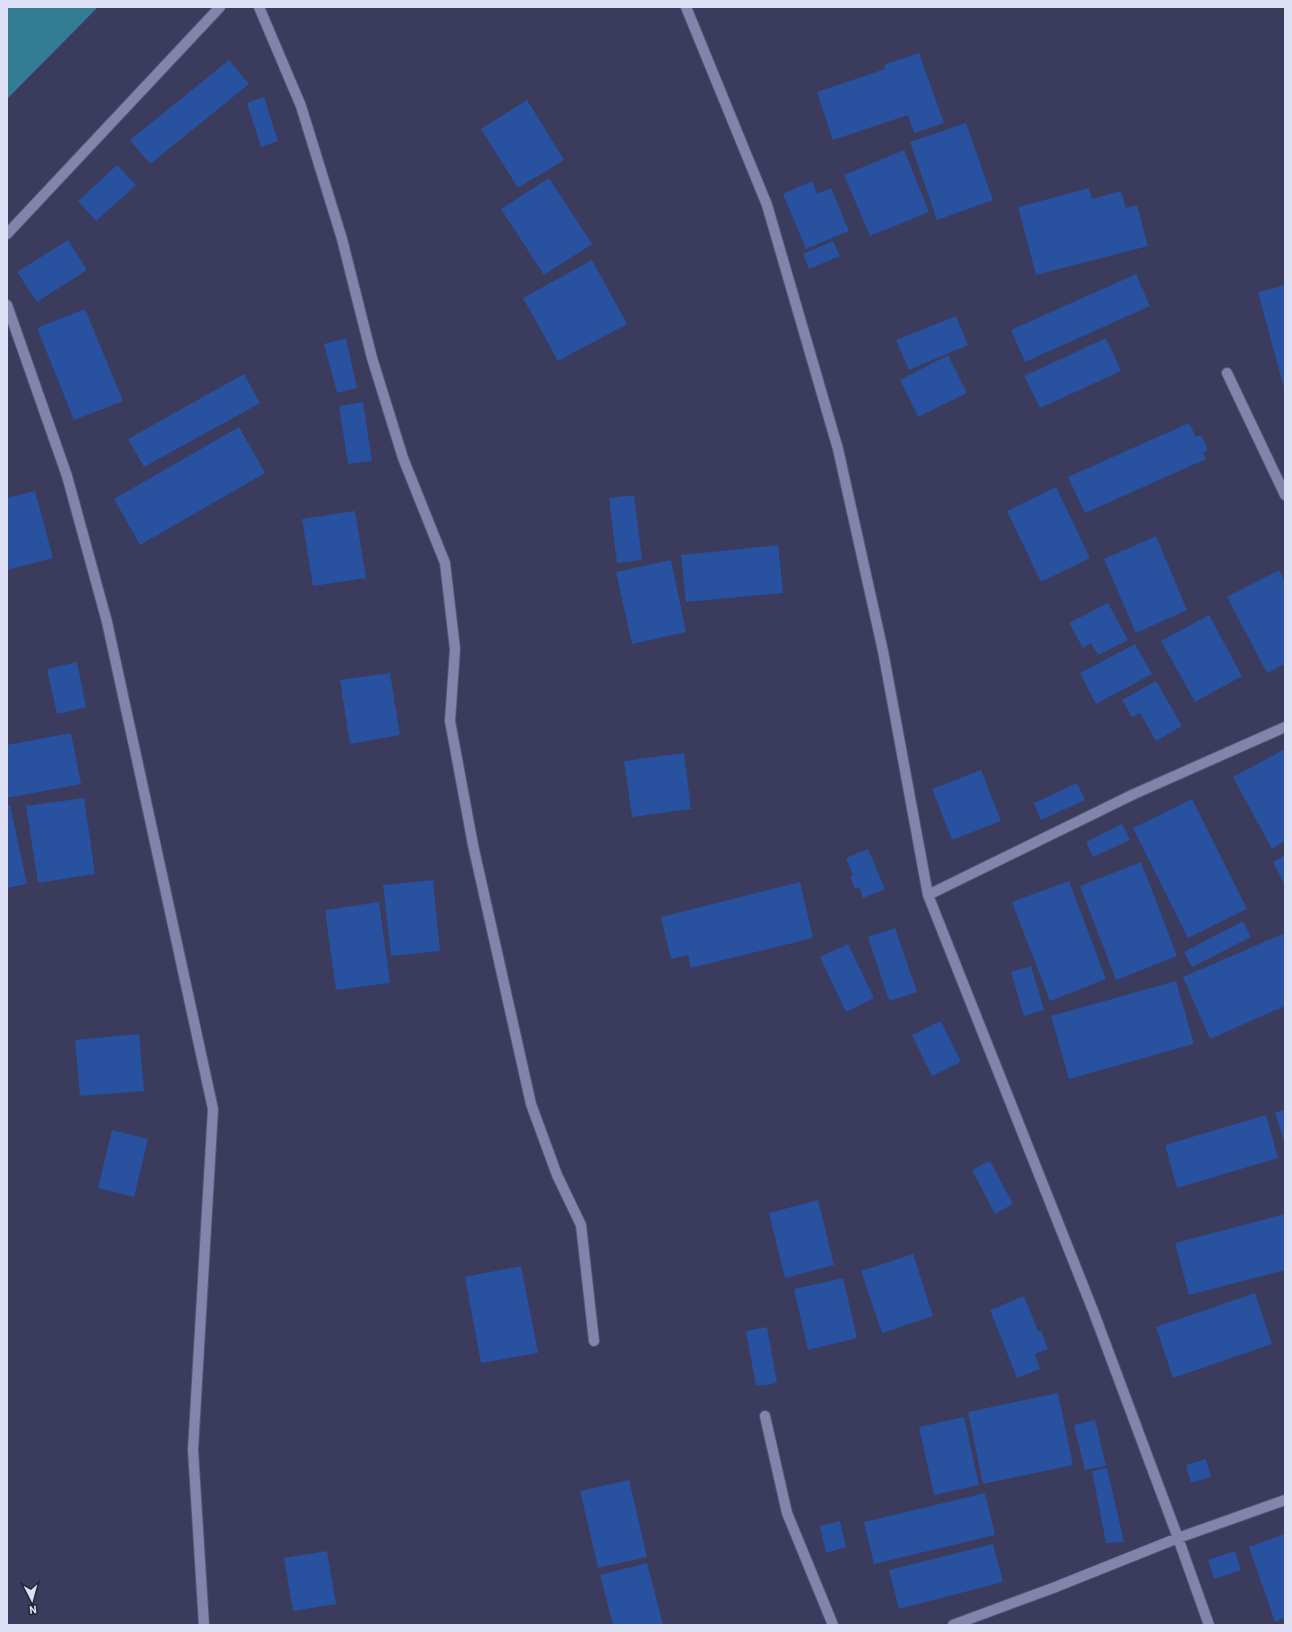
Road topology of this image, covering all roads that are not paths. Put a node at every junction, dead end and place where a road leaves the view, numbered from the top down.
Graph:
1 (220, 7) edge
2 (259, 7) edge
3 (686, 7) edge
4 (7, 234) edge
5 (7, 306) edge
6 (1227, 373) dead end
7 (1285, 495) edge
8 (1285, 727) edge
9 (928, 895) junction
10 (594, 1341) dead end
11 (765, 1416) dead end
12 (1285, 1500) edge
13 (1178, 1538) junction
14 (204, 1625) edge
15 (833, 1625) edge
16 (953, 1625) edge
17 (1209, 1625) edge

1 - 4 street
2 - 10 street
3 - 9 street
5 - 14 street
6 - 7 street
8 - 9 street
9 - 13 street
11 - 15 street
12 - 13 street
13 - 16 street
13 - 17 street

